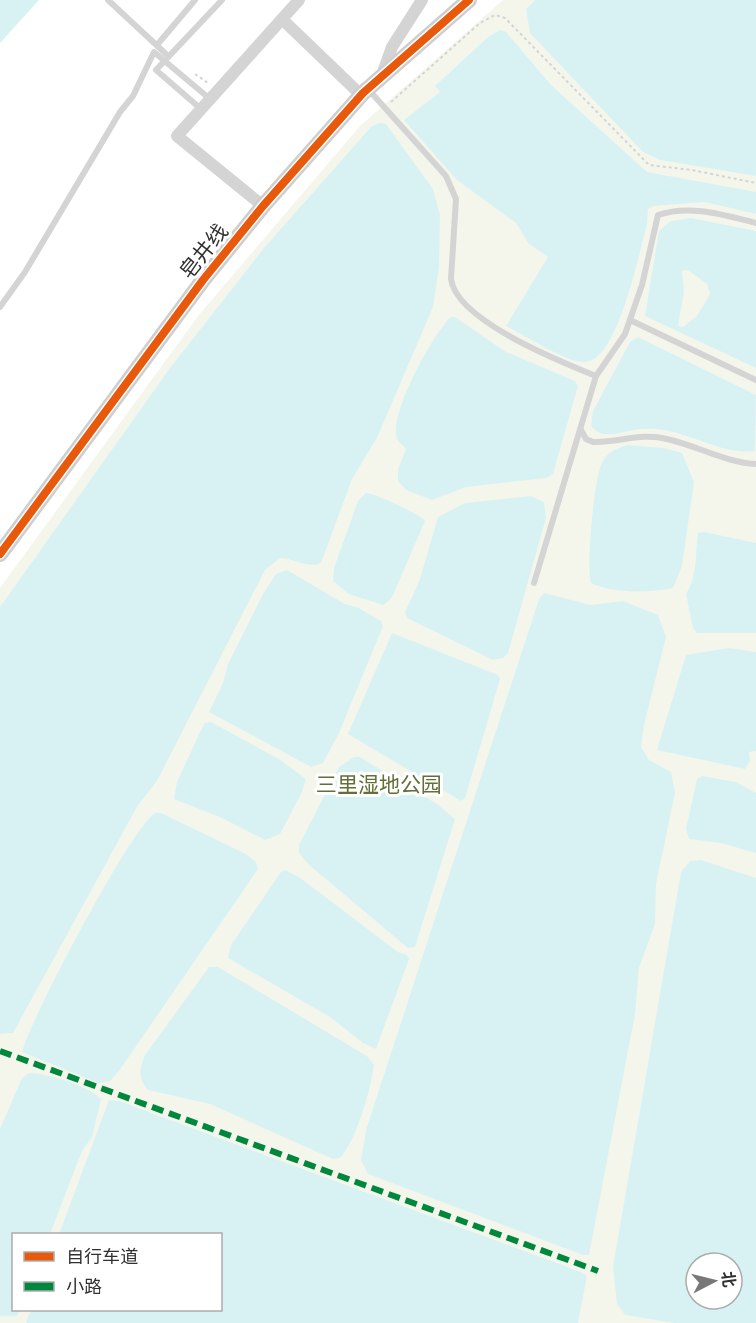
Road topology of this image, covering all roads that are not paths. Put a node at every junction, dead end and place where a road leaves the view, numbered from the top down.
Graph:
1 (108, 0) edge
2 (195, 0) edge
3 (222, 0) edge
4 (298, 0) edge
5 (422, 0) edge
6 (469, 0) edge
7 (283, 20) junction
8 (157, 45) junction
9 (166, 54) dead end
10 (381, 77) junction
11 (365, 92) junction
12 (210, 99) junction
13 (201, 109) junction
14 (263, 206) junction
15 (756, 223) edge
16 (0, 307) edge
17 (630, 320) junction
18 (596, 376) junction
19 (756, 380) edge
20 (581, 430) junction
21 (756, 464) edge
22 (1, 550) edge
23 (534, 583) dead end

1 - 8 lane
2 - 8 lane
3 - 13 lane, bridge
4 - 7 street
5 - 10 street
6 - 10 street, 皂井线
7 - 11 street
7 - 12 street
8 - 9 lane
10 - 11 street, 皂井线
11 - 14 street, 皂井线
11 - 18 lane
12 - 13 street
12 - 16 lane
13 - 14 street
14 - 22 street, 皂井线
15 - 17 lane
17 - 18 lane
17 - 19 lane
18 - 20 lane
20 - 21 lane
20 - 23 lane

